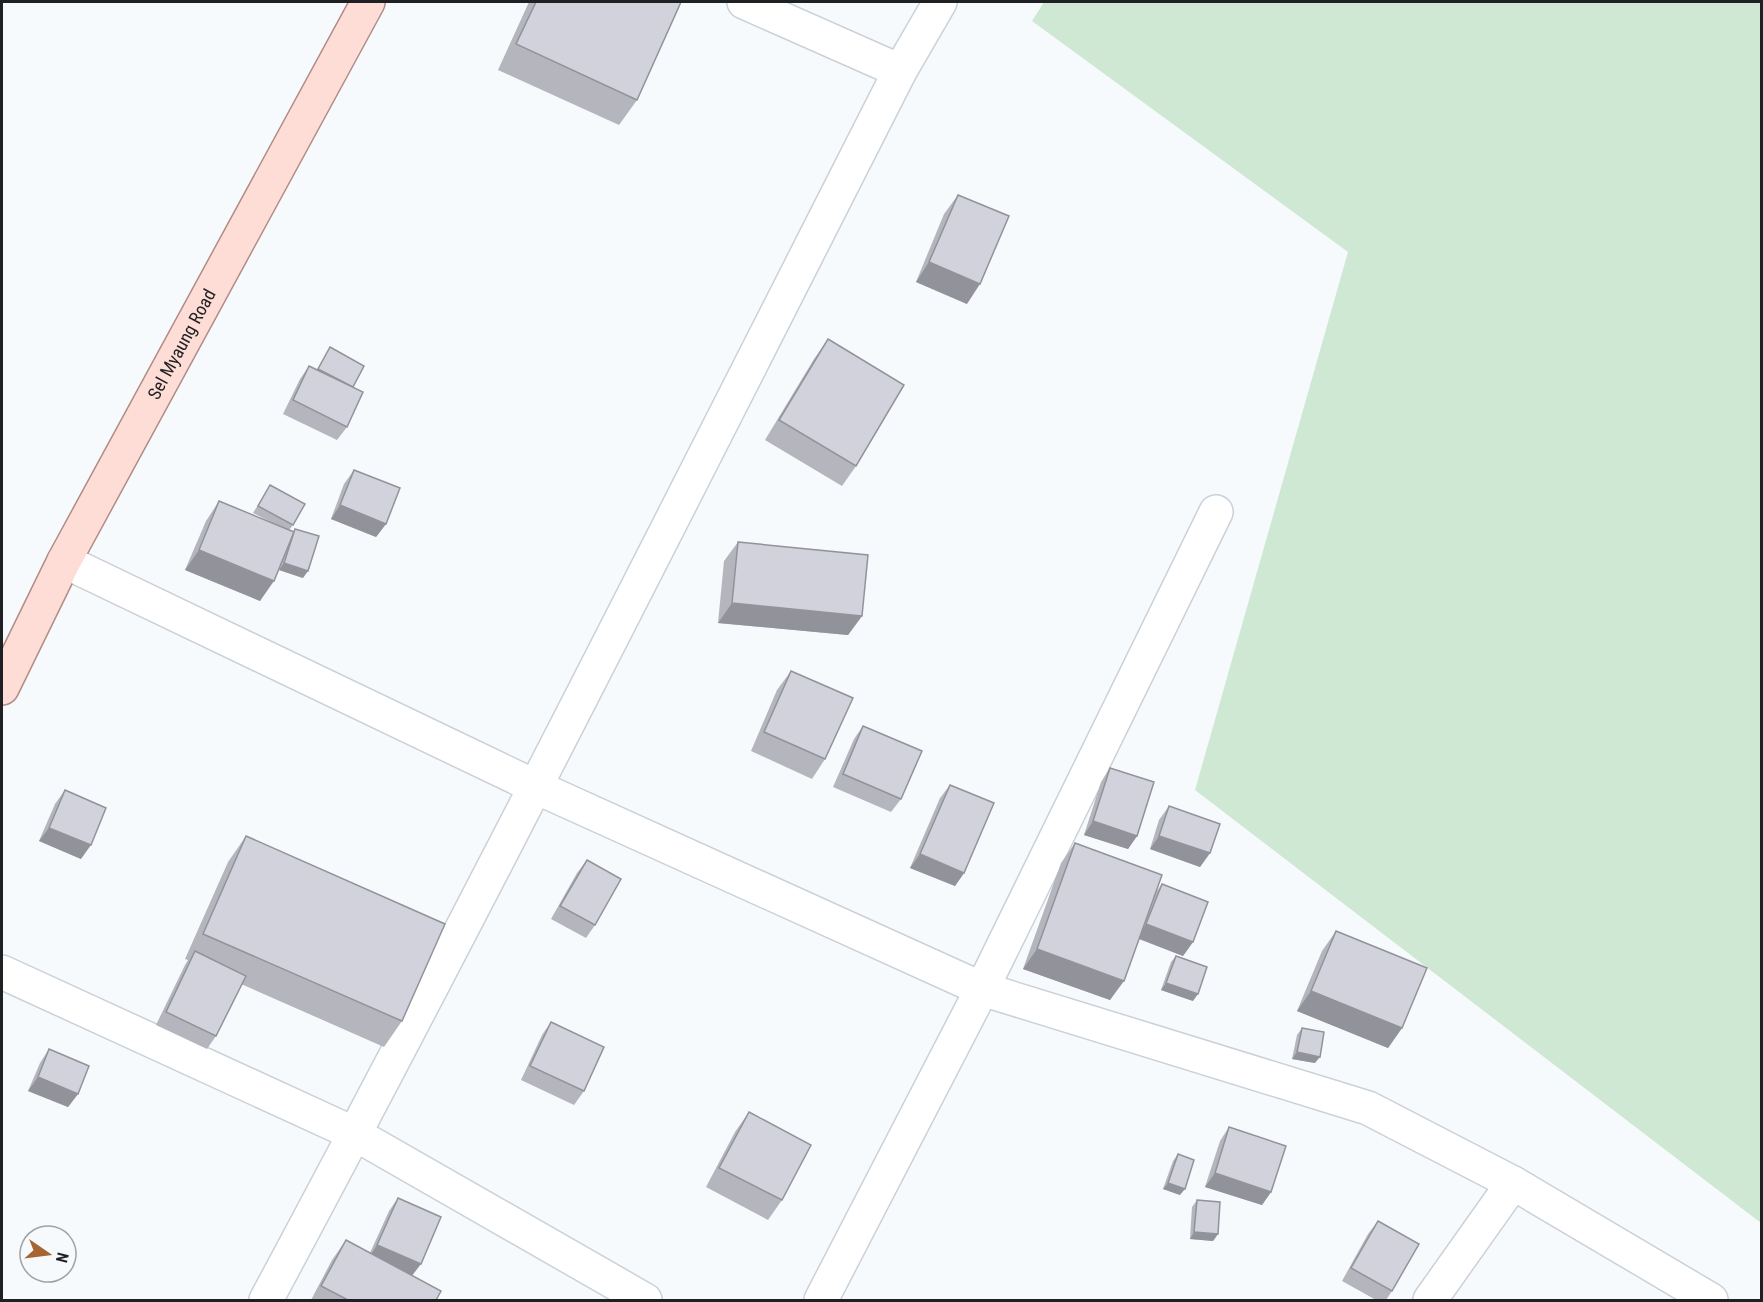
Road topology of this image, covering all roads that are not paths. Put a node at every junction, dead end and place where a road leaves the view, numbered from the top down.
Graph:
1 (369, 2) edge
2 (744, 2) edge
3 (940, 2) edge
4 (900, 71) junction
5 (1216, 512) dead end
6 (64, 561) junction
7 (2, 688) edge
8 (536, 787) junction
9 (2, 972) edge
10 (982, 989) junction
11 (355, 1134) junction
12 (1513, 1183) junction
13 (266, 1300) edge
14 (645, 1300) edge
15 (821, 1300) edge
16 (1430, 1300) edge
17 (1710, 1300) edge

1 - 6 main road, Sel Myaung Road
2 - 4 street
3 - 4 street
4 - 8 street
5 - 10 street
6 - 7 main road, Sel Myaung Road
6 - 8 street
8 - 10 street
8 - 11 street
9 - 11 street
10 - 12 street
10 - 15 street
11 - 13 street
11 - 14 street
12 - 16 street
12 - 17 street

